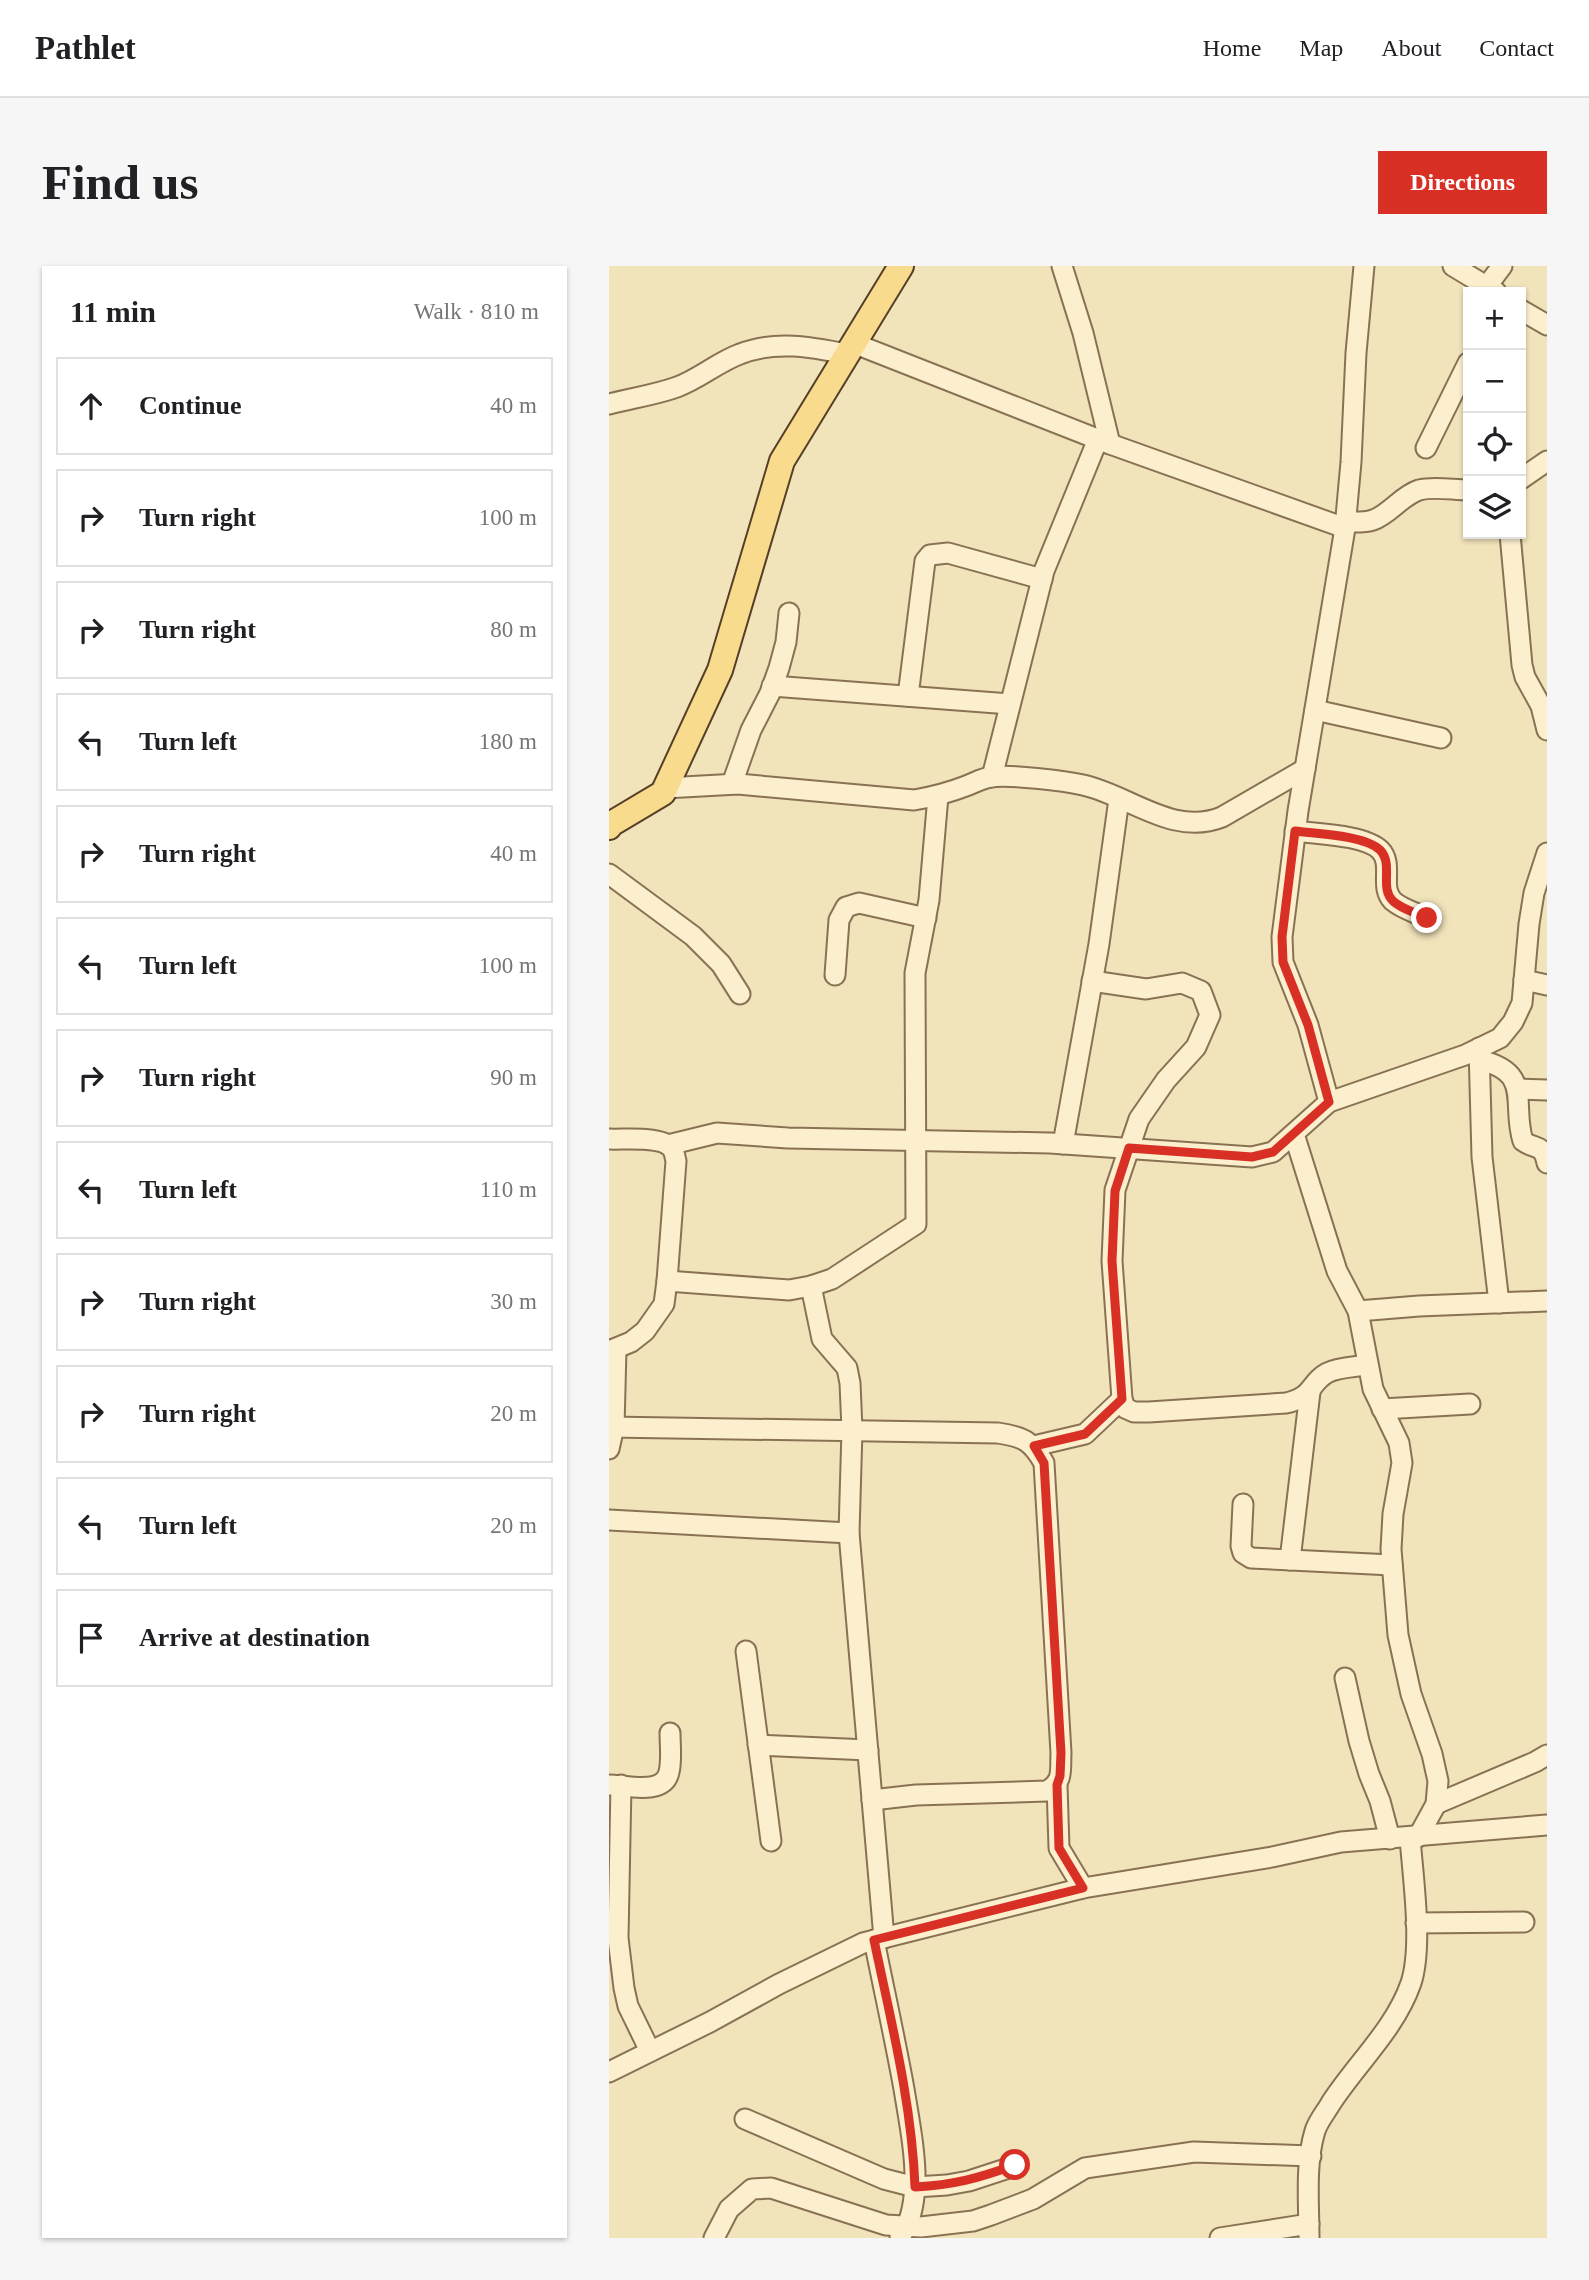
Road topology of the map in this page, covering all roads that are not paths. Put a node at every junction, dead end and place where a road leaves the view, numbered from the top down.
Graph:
1 (901, 266) edge
2 (1062, 266) edge
3 (1364, 266) edge
4 (1453, 266) edge
5 (1502, 266) edge
6 (1489, 287) edge
7 (1493, 287) edge
8 (1526, 313) edge
9 (1547, 325) edge
10 (850, 349) junction
11 (1463, 373) edge
12 (609, 404) edge
13 (1104, 442) junction
14 (1426, 447) dead end
15 (1547, 461) edge
16 (1525, 476) edge
17 (1463, 490) edge
18 (1345, 525) junction
19 (1510, 539) edge
20 (1042, 579) junction
21 (789, 613) dead end
22 (772, 686) junction
23 (908, 696) junction
24 (1010, 704) junction
25 (1315, 710) junction
26 (1547, 730) edge
27 (1441, 738) dead end
28 (1305, 769) junction
29 (992, 777) junction
30 (732, 784) junction
31 (665, 788) junction
32 (938, 796) junction
33 (1119, 799) junction
34 (609, 827) edge
35 (1295, 831) junction
36 (1547, 853) edge
37 (609, 874) edge
38 (926, 918) junction
39 (1427, 918) dead end
40 (835, 975) dead end
41 (1524, 980) junction
42 (1092, 981) junction
43 (1547, 985) edge
44 (740, 994) dead end
45 (1479, 1054) junction
46 (1518, 1090) junction
47 (1547, 1090) edge
48 (1329, 1102) junction
49 (1294, 1134) junction
50 (609, 1139) edge
51 (915, 1140) junction
52 (668, 1144) junction
53 (1063, 1144) junction
54 (1129, 1148) junction
55 (1547, 1163) edge
56 (667, 1281) junction
57 (811, 1286) junction
58 (1547, 1301) edge
59 (1499, 1303) junction
60 (1358, 1311) junction
61 (612, 1350) edge
62 (1367, 1365) junction
63 (1310, 1392) junction
64 (1122, 1399) junction
65 (1470, 1404) dead end
66 (1382, 1409) junction
67 (611, 1427) edge
68 (852, 1430) junction
69 (1034, 1446) junction
70 (609, 1449) edge
71 (1243, 1504) dead end
72 (609, 1520) edge
73 (849, 1533) junction
74 (1290, 1560) junction
75 (1392, 1565) junction
76 (746, 1651) dead end
77 (1345, 1678) dead end
78 (670, 1733) dead end
79 (758, 1745) junction
80 (868, 1750) junction
81 (1547, 1755) edge
82 (615, 1785) edge
83 (1057, 1785) junction
84 (872, 1800) junction
85 (1436, 1804) junction
86 (1547, 1825) edge
87 (1414, 1838) junction
88 (1390, 1839) junction
89 (771, 1841) dead end
90 (1083, 1888) junction
91 (1524, 1922) dead end
92 (1416, 1923) junction
93 (879, 1939) junction
94 (650, 2051) junction
95 (609, 2072) edge
96 (744, 2119) dead end
97 (1311, 2156) junction
98 (1015, 2165) dead end
99 (915, 2187) junction
100 (1309, 2231) edge
101 (903, 2233) edge
102 (714, 2238) edge
103 (1220, 2238) edge

1 - 10 main road
2 - 13 street
3 - 18 street
4 - 6 street
5 - 7 street
8 - 9 street
10 - 12 street
10 - 13 street
10 - 31 main road
11 - 14 street
13 - 18 street
13 - 20 street
15 - 16 street
17 - 18 street
18 - 25 street
19 - 26 street
20 - 23 street
20 - 24 street
21 - 22 street
22 - 23 street
22 - 30 street
23 - 24 street
24 - 29 street
25 - 27 street
25 - 28 street
28 - 33 street
28 - 35 street
29 - 32 street
29 - 33 street
30 - 31 street
30 - 32 street
31 - 34 main road
32 - 38 street
33 - 42 street
35 - 39 street
35 - 48 street
36 - 41 street
37 - 44 street
38 - 40 street
38 - 51 street
41 - 43 street
41 - 45 street
42 - 53 street
42 - 54 street
45 - 46 street
45 - 48 street
45 - 59 street
46 - 47 street
46 - 55 street
48 - 49 street
49 - 54 street
49 - 60 street
50 - 52 street
51 - 52 street
51 - 53 street
51 - 57 street
52 - 56 street
53 - 54 street
54 - 64 street
56 - 57 street
56 - 61 street
57 - 68 street
58 - 59 street
59 - 60 street
60 - 62 street
61 - 67 street
62 - 63 street
62 - 66 street
63 - 64 street
63 - 74 street
64 - 69 street
65 - 66 street
66 - 75 street
67 - 68 street
67 - 70 street
68 - 69 street
68 - 73 street
69 - 83 street
71 - 74 street
72 - 73 street
73 - 80 street
74 - 75 street
75 - 85 street
76 - 79 street
77 - 88 street
78 - 82 street
79 - 80 street
79 - 89 street
80 - 84 street
81 - 85 street
82 - 94 street
83 - 84 street
83 - 90 street
84 - 93 street
85 - 87 street
86 - 87 street
87 - 88 street
87 - 92 street
88 - 90 street
90 - 93 street
91 - 92 street
92 - 97 street
93 - 94 street
93 - 99 street
94 - 95 street
96 - 99 street
97 - 100 street
97 - 101 street
98 - 99 street
99 - 101 street
100 - 103 street
101 - 102 street

